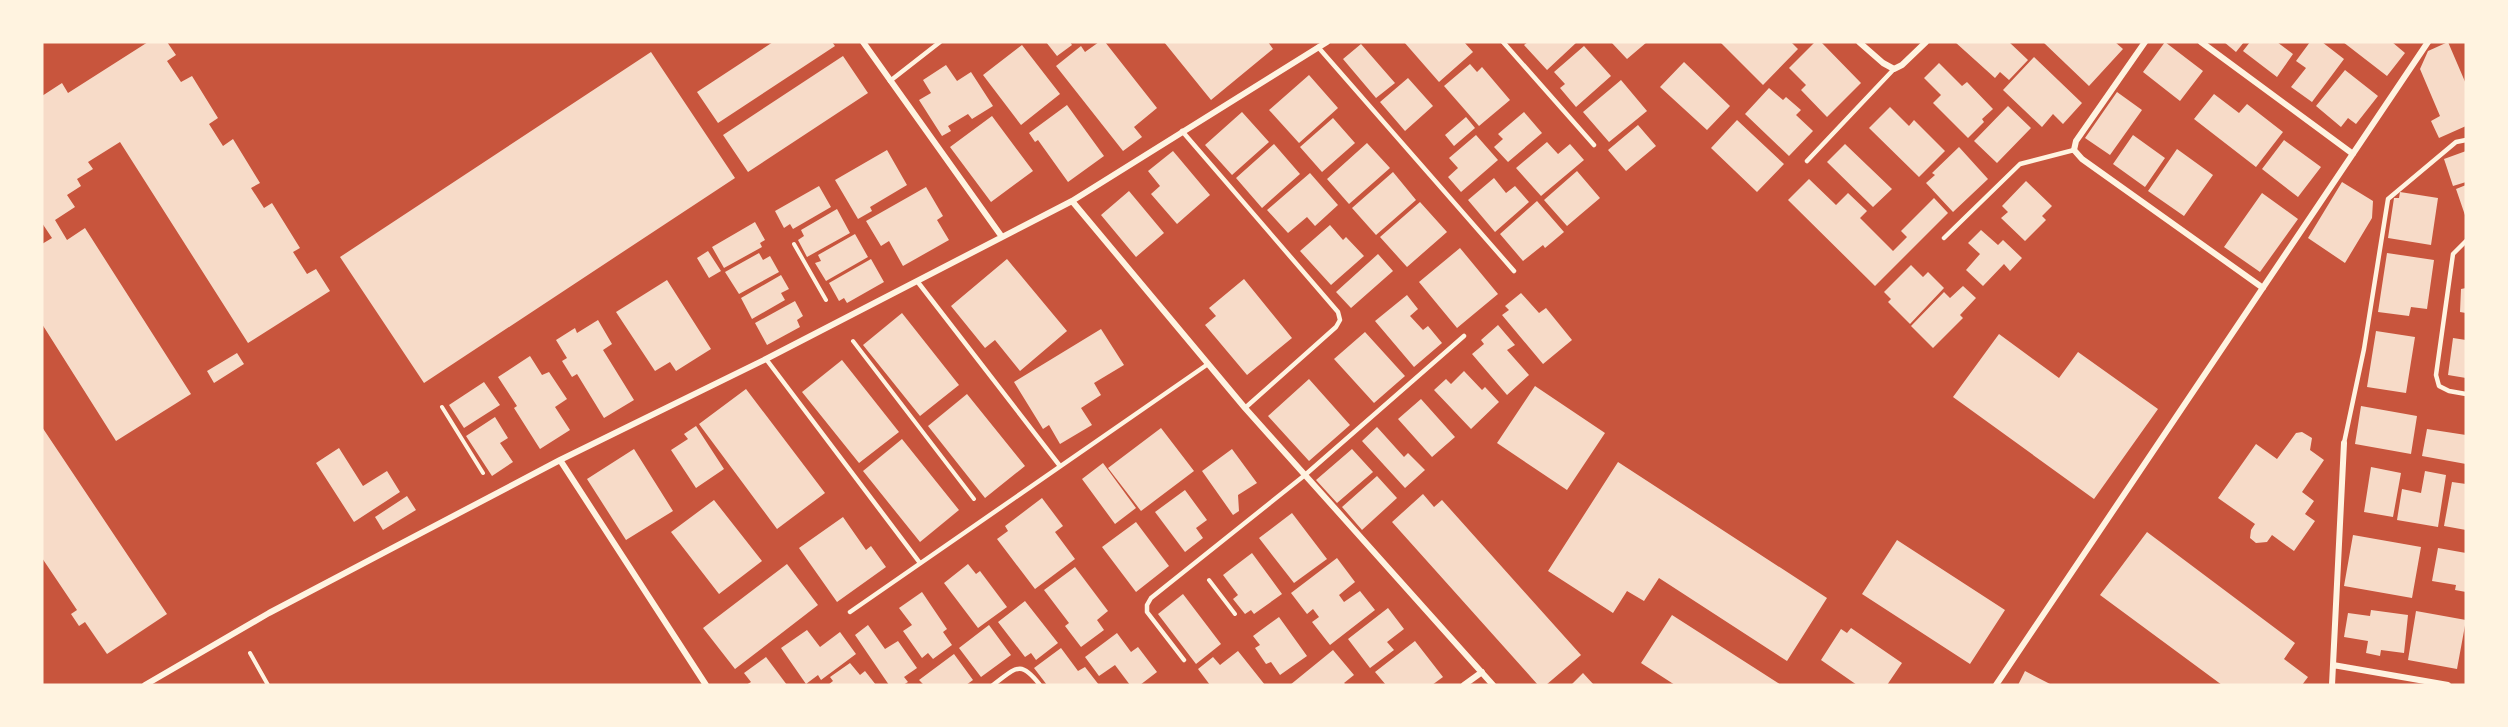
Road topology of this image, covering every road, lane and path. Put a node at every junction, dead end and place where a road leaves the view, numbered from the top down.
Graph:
1 (862, 42) edge
2 (940, 42) edge
3 (1327, 42) edge
4 (1503, 42) edge
5 (1859, 42) edge
6 (1926, 42) edge
7 (2145, 42) edge
8 (2201, 42) edge
9 (2428, 42) edge
10 (1318, 47) junction
11 (1894, 69) junction
12 (890, 81) junction
13 (1182, 130) junction
14 (2466, 140) edge
15 (1594, 145) dead end
16 (2074, 150) junction
17 (2353, 154) junction
18 (1807, 161) dead end
19 (1072, 201) junction
20 (1002, 237) junction
21 (1944, 238) dead end
22 (2466, 241) edge
23 (794, 244) dead end
24 (1514, 271) dead end
25 (917, 281) junction
26 (2263, 288) junction
27 (838, 322) junction
28 (1464, 336) dead end
29 (766, 360) junction
30 (1208, 364) junction
31 (2466, 394) edge
32 (442, 407) dead end
33 (1245, 408) junction
34 (2344, 443) joint
35 (560, 460) junction
36 (1060, 466) junction
37 (1305, 475) junction
38 (496, 494) junction
39 (988, 517) junction
40 (920, 563) junction
41 (1196, 563) junction
42 (850, 612) dead end
43 (1235, 614) dead end
44 (236, 632) junction
45 (1184, 660) dead end
46 (2333, 665) junction
47 (1482, 672) junction
48 (145, 685) edge
49 (268, 685) edge
50 (706, 685) edge
51 (993, 685) edge
52 (1040, 685) edge
53 (1464, 685) edge
54 (1493, 685) edge
55 (1996, 685) edge
56 (2332, 685) edge
57 (2448, 685) edge

1 - 12 street
2 - 12 lane
3 - 10 street
4 - 15 lane
5 - 11 street
6 - 11 street
7 - 16 street
8 - 17 street
9 - 17 street
10 - 13 street
10 - 24 lane
11 - 18 lane
12 - 20 street
13 - 19 street
13 - 33 lane
14 - 34 lane
16 - 21 lane
16 - 26 street
17 - 26 street
19 - 20 street
19 - 30 street
20 - 25 street
22 - 31 lane
23 - 27 path
25 - 27 street
25 - 36 lane
26 - 55 street
27 - 29 street
27 - 39 path
28 - 37 lane
29 - 35 street
29 - 40 lane
30 - 33 street
30 - 36 lane
32 - 38 path
33 - 37 street
34 - 46 street
35 - 38 street
35 - 50 street
36 - 39 lane
37 - 41 lane
37 - 47 street
38 - 44 street
39 - 40 lane
40 - 42 lane
41 - 43 path
41 - 45 lane
44 - 48 street
44 - 49 path
46 - 56 street
46 - 57 street
47 - 53 street
47 - 54 street
51 - 52 lane

